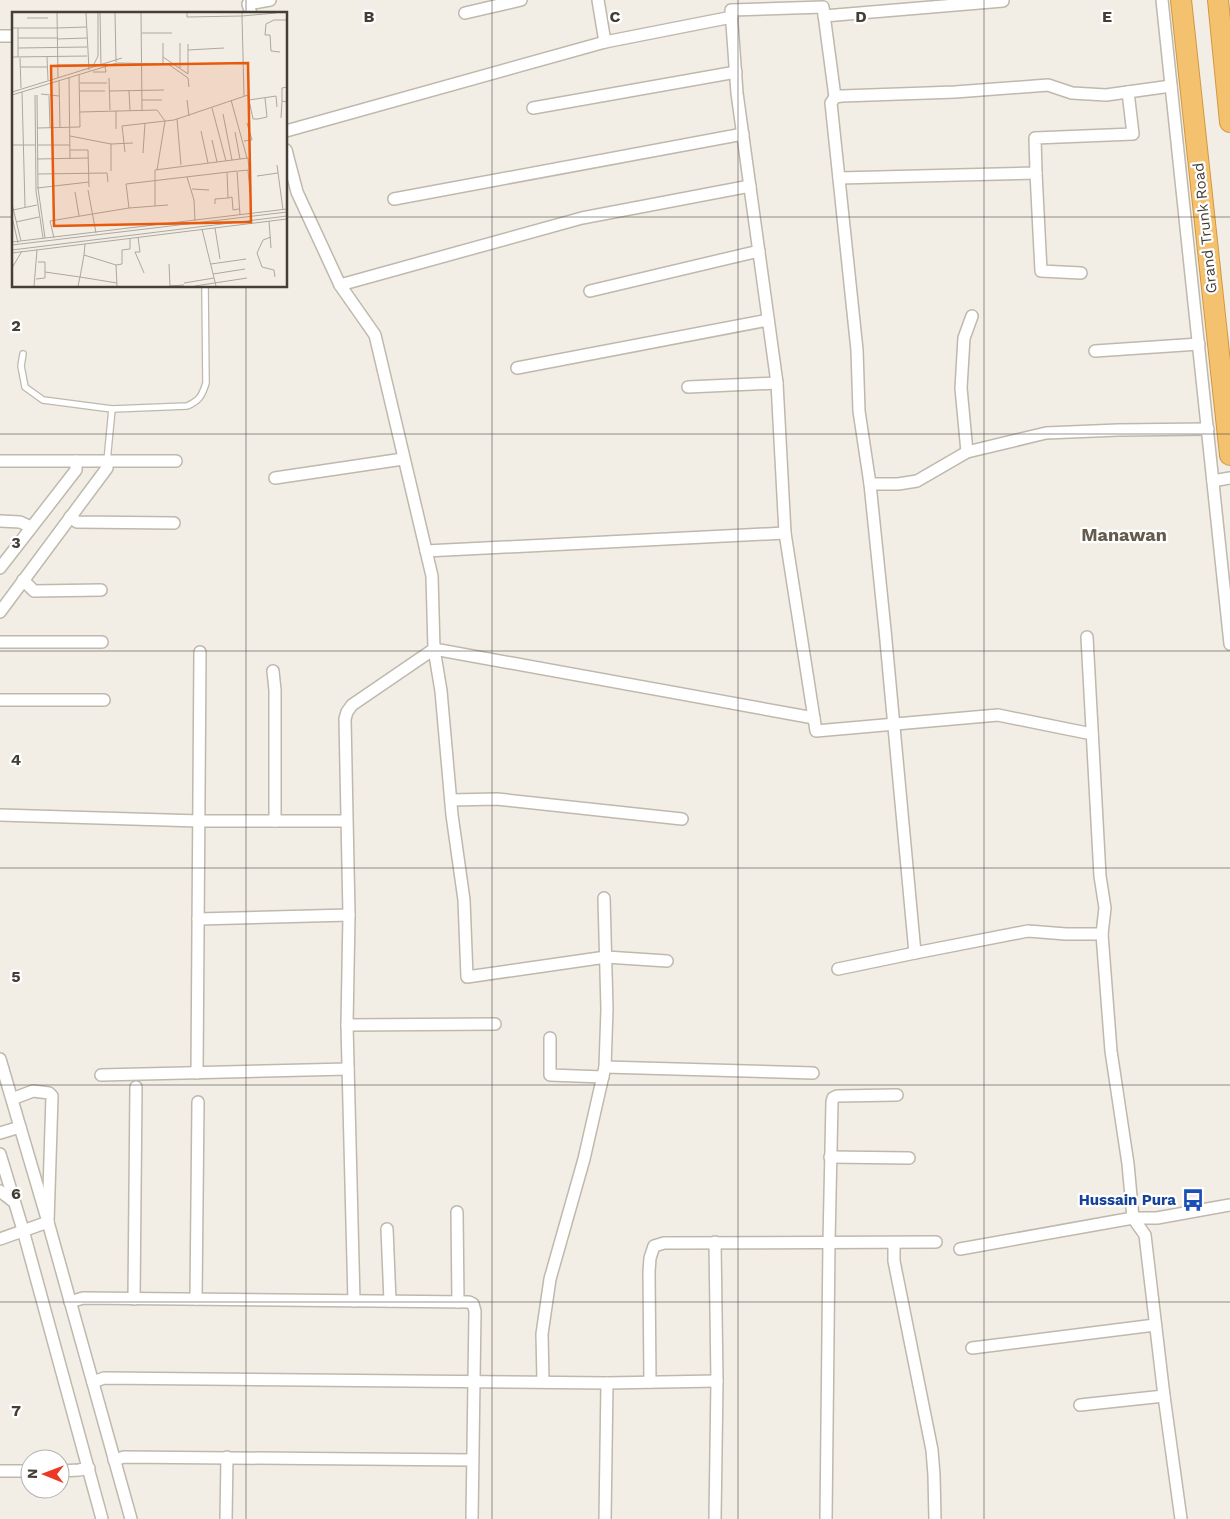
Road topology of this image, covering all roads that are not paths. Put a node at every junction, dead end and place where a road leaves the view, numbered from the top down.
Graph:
1 (270, 0) edge
2 (522, 0) edge
3 (598, 0) edge
4 (1162, 0) edge
5 (1181, 0) edge
6 (1218, 0) edge
7 (1003, 1) edge
8 (250, 12) edge
9 (465, 13) dead end
10 (824, 16) junction
11 (732, 18) junction
12 (605, 42) junction
13 (736, 72) junction
14 (1171, 86) junction
15 (1128, 92) junction
16 (835, 97) junction
17 (533, 108) dead end
18 (1230, 122) edge
19 (288, 130) edge
20 (743, 134) junction
21 (288, 158) edge
22 (1036, 173) junction
23 (839, 178) junction
24 (750, 186) junction
25 (394, 199) dead end
26 (759, 251) junction
27 (1081, 273) dead end
28 (340, 285) junction
29 (205, 288) edge
30 (590, 291) dead end
31 (972, 316) dead end
32 (768, 320) junction
33 (1199, 344) junction
34 (1095, 351) dead end
35 (23, 354) dead end
36 (1211, 365) junction
37 (517, 368) dead end
38 (777, 383) junction
39 (688, 387) dead end
40 (112, 409) junction
41 (1208, 429) junction
42 (967, 452) junction
43 (1230, 455) edge
44 (403, 459) junction
45 (107, 460) junction
46 (176, 460) dead end
47 (0, 461) edge
48 (76, 461) junction
49 (275, 478) dead end
50 (1230, 478) edge
51 (1213, 481) junction
52 (870, 484) junction
53 (70, 517) junction
54 (0, 521) edge
55 (174, 523) dead end
56 (31, 527) junction
57 (786, 533) junction
58 (426, 551) junction
59 (0, 568) edge
60 (23, 580) junction
61 (101, 590) dead end
62 (0, 612) edge
63 (1087, 637) dead end
64 (0, 642) edge
65 (102, 642) dead end
66 (1230, 644) edge
67 (434, 649) junction
68 (200, 652) dead end
69 (273, 671) dead end
70 (0, 700) edge
71 (104, 700) dead end
72 (814, 718) junction
73 (894, 724) junction
74 (1092, 734) junction
75 (451, 800) junction
76 (0, 815) edge
77 (682, 819) dead end
78 (346, 820) junction
79 (199, 821) junction
80 (275, 821) junction
81 (604, 898) dead end
82 (349, 916) junction
83 (198, 919) junction
84 (1102, 934) junction
85 (915, 954) junction
86 (606, 957) junction
87 (667, 961) dead end
88 (838, 969) dead end
89 (495, 1024) dead end
90 (347, 1025) junction
91 (550, 1038) dead end
92 (0, 1059) edge
93 (348, 1069) junction
94 (604, 1072) junction
95 (813, 1073) dead end
96 (197, 1074) junction
97 (101, 1075) dead end
98 (136, 1087) dead end
99 (897, 1095) dead end
100 (12, 1099) junction
101 (198, 1102) dead end
102 (20, 1127) junction
103 (0, 1133) edge
104 (0, 1154) edge
105 (830, 1157) junction
106 (909, 1158) dead end
107 (0, 1191) edge
108 (14, 1202) junction
109 (1230, 1205) edge
110 (457, 1212) dead end
111 (1133, 1218) junction
112 (48, 1222) junction
113 (387, 1229) dead end
114 (23, 1230) junction
115 (0, 1239) edge
116 (715, 1242) junction
117 (828, 1242) junction
118 (936, 1242) dead end
119 (894, 1243) junction
120 (960, 1249) dead end
121 (134, 1298) junction
122 (196, 1299) junction
123 (354, 1301) junction
124 (390, 1301) junction
125 (70, 1302) junction
126 (458, 1302) junction
127 (1155, 1325) junction
128 (972, 1348) dead end
129 (474, 1380) junction
130 (717, 1381) junction
131 (92, 1382) junction
132 (543, 1382) junction
133 (650, 1382) junction
134 (607, 1383) junction
135 (1164, 1396) junction
136 (1080, 1405) dead end
137 (227, 1457) junction
138 (114, 1460) junction
139 (472, 1460) junction
140 (89, 1468) junction
141 (70, 1470) edge
142 (0, 1471) edge
143 (20, 1471) edge
144 (102, 1519) edge
145 (131, 1519) edge
146 (226, 1519) edge
147 (472, 1519) edge
148 (605, 1519) edge
149 (715, 1519) edge
150 (826, 1519) edge
151 (935, 1519) edge
152 (1181, 1519) edge

1 - 8 street
2 - 9 street
3 - 12 street
4 - 14 street
5 - 36 highway, Grand Trunk Road
6 - 18 highway
7 - 10 street
10 - 11 street
10 - 16 street
11 - 12 street
11 - 13 street
12 - 19 street
13 - 17 street
13 - 20 street
14 - 15 street
14 - 33 street
15 - 16 street
15 - 22 street
16 - 23 street
20 - 24 street
20 - 25 street
21 - 28 street
22 - 23 street
22 - 27 street
23 - 52 street
24 - 26 street
24 - 28 street
26 - 30 street
26 - 32 street
28 - 44 street
29 - 40 lane
31 - 42 street
32 - 37 street
32 - 38 street
33 - 34 street
33 - 36 street
35 - 40 lane
36 - 41 street
36 - 43 highway, Grand Trunk Road
38 - 39 street
38 - 57 street
40 - 45 lane
41 - 42 street
41 - 51 street
42 - 52 street
44 - 49 street
44 - 58 street
45 - 46 street
45 - 48 street
45 - 53 street
47 - 48 street
48 - 56 street
50 - 51 street
51 - 66 street
52 - 73 street
53 - 55 street
53 - 60 street
54 - 56 street
56 - 59 street
57 - 58 street
57 - 72 street
58 - 67 street
60 - 61 street
60 - 62 street
63 - 74 street
64 - 65 street
67 - 72 street
67 - 75 street
67 - 78 street
68 - 79 street
69 - 80 street
70 - 71 street
72 - 73 street
73 - 74 street
73 - 85 street
74 - 84 street
75 - 77 street
75 - 86 street
76 - 79 street
78 - 80 street
78 - 82 street
79 - 80 street
79 - 83 street
81 - 86 street
82 - 83 street
82 - 90 street
83 - 96 street
84 - 85 street
84 - 111 street
85 - 88 street
86 - 87 street
86 - 94 street
89 - 90 street
90 - 93 street
91 - 94 street
92 - 100 street
93 - 96 street
93 - 123 street
94 - 95 street
94 - 132 street
96 - 97 street
98 - 121 street
99 - 105 street
100 - 102 street
100 - 112 street
101 - 122 street
102 - 103 street
102 - 112 street
104 - 108 street
105 - 106 street
105 - 117 street
107 - 108 street
108 - 114 street
109 - 111 street
110 - 126 street
111 - 120 street
111 - 127 street
112 - 114 street
112 - 125 street
113 - 124 street
114 - 115 street
114 - 140 street
116 - 117 street
116 - 130 street
116 - 133 street
117 - 119 street
117 - 150 street
118 - 119 street
119 - 151 street
121 - 122 street
121 - 125 street
122 - 123 street
123 - 124 street
124 - 126 street
125 - 131 street
126 - 129 street
127 - 128 street
127 - 135 street
129 - 131 street
129 - 132 street
129 - 139 street
130 - 133 street
130 - 149 street
131 - 138 street
132 - 134 street
133 - 134 street
134 - 148 street
135 - 136 street
135 - 152 street
137 - 138 street
137 - 139 street
137 - 146 street
138 - 145 street
139 - 147 street
140 - 141 street
140 - 144 street
142 - 143 street

